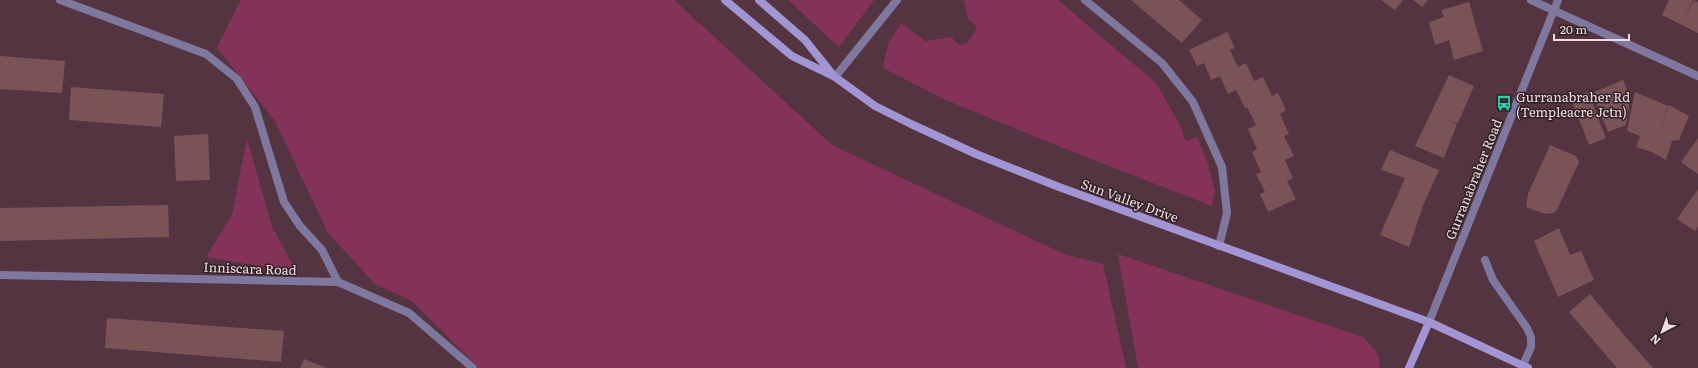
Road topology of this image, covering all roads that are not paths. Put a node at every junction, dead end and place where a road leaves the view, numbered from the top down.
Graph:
1 (60, 0) edge
2 (725, 0) edge
3 (759, 0) edge
4 (897, 0) edge
5 (1085, 0) edge
6 (1530, 0) edge
7 (1558, 0) edge
8 (1554, 11) junction
9 (1698, 76) edge
10 (834, 77) junction
11 (1219, 246) junction
12 (1485, 260) dead end
13 (0, 275) edge
14 (338, 282) junction
15 (1429, 322) junction
16 (1526, 367) edge
17 (474, 368) edge
18 (1409, 368) edge

1 - 14 street
2 - 10 street, Sun Valley Drive
3 - 10 street, Sun Valley Drive
4 - 10 street
5 - 11 street
6 - 8 street
7 - 8 street, Gurranabraher Road
8 - 9 street
8 - 15 street, Gurranabraher Road
10 - 11 street, Sun Valley Drive
11 - 15 street, Sun Valley Drive
12 - 16 street
13 - 14 street, Inniscara Road
14 - 17 street, Inniscara Road
15 - 16 street, Sun Valley Drive
15 - 18 street

